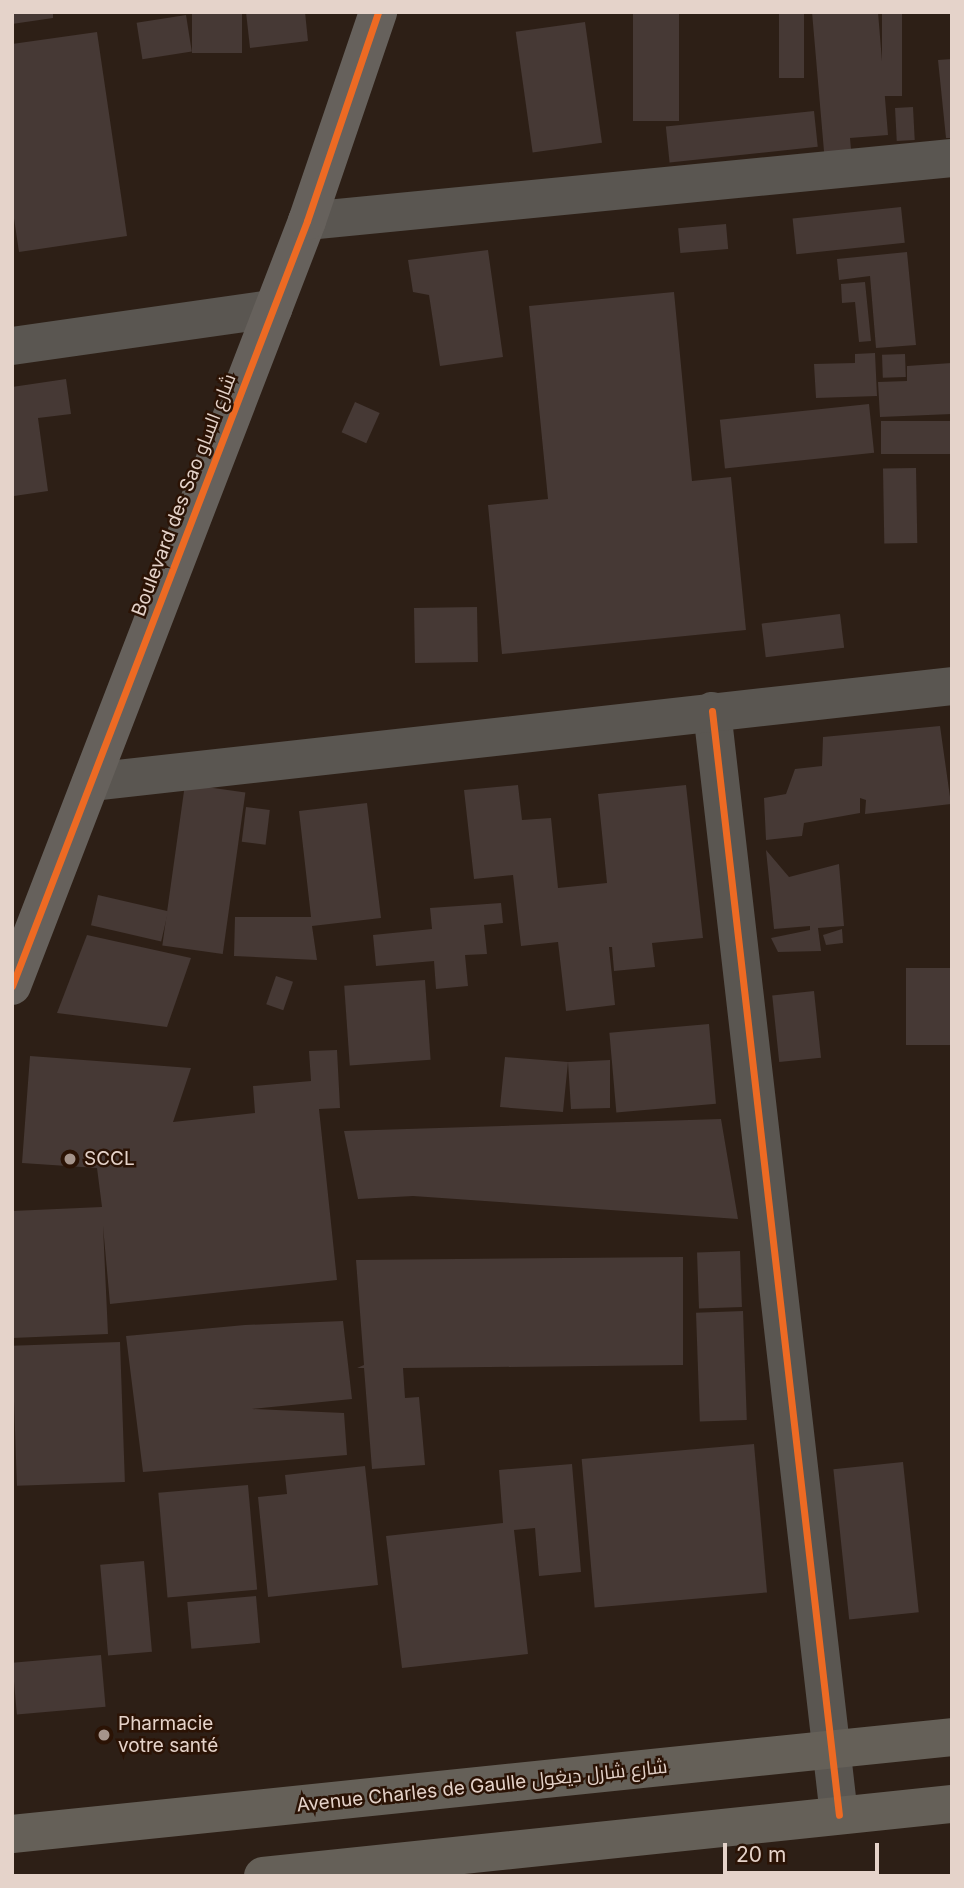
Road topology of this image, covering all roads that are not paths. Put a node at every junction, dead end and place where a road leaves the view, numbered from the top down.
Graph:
1 (378, 12) edge
2 (952, 158) edge
3 (307, 221) junction
4 (273, 309) junction
5 (12, 346) edge
6 (952, 686) edge
7 (712, 711) junction
8 (91, 782) junction
9 (16, 969) edge
10 (952, 1737) edge
11 (832, 1750) junction
12 (952, 1804) edge
13 (839, 1815) junction
14 (12, 1834) edge
15 (263, 1876) edge

1 - 3 street, Boulevard des Sao شارع الساو
2 - 3 street
3 - 4 street, Boulevard des Sao شارع الساو
4 - 5 street
4 - 8 street, Boulevard des Sao شارع الساو
6 - 7 street
7 - 8 street
7 - 11 street
8 - 9 street, Boulevard des Sao شارع الساو
10 - 11 main road, Avenue Charles de Gaulle شارع شارل ديغول
11 - 13 street
11 - 14 main road, Avenue Charles de Gaulle شارع شارل ديغول
12 - 13 main road
13 - 15 main road

